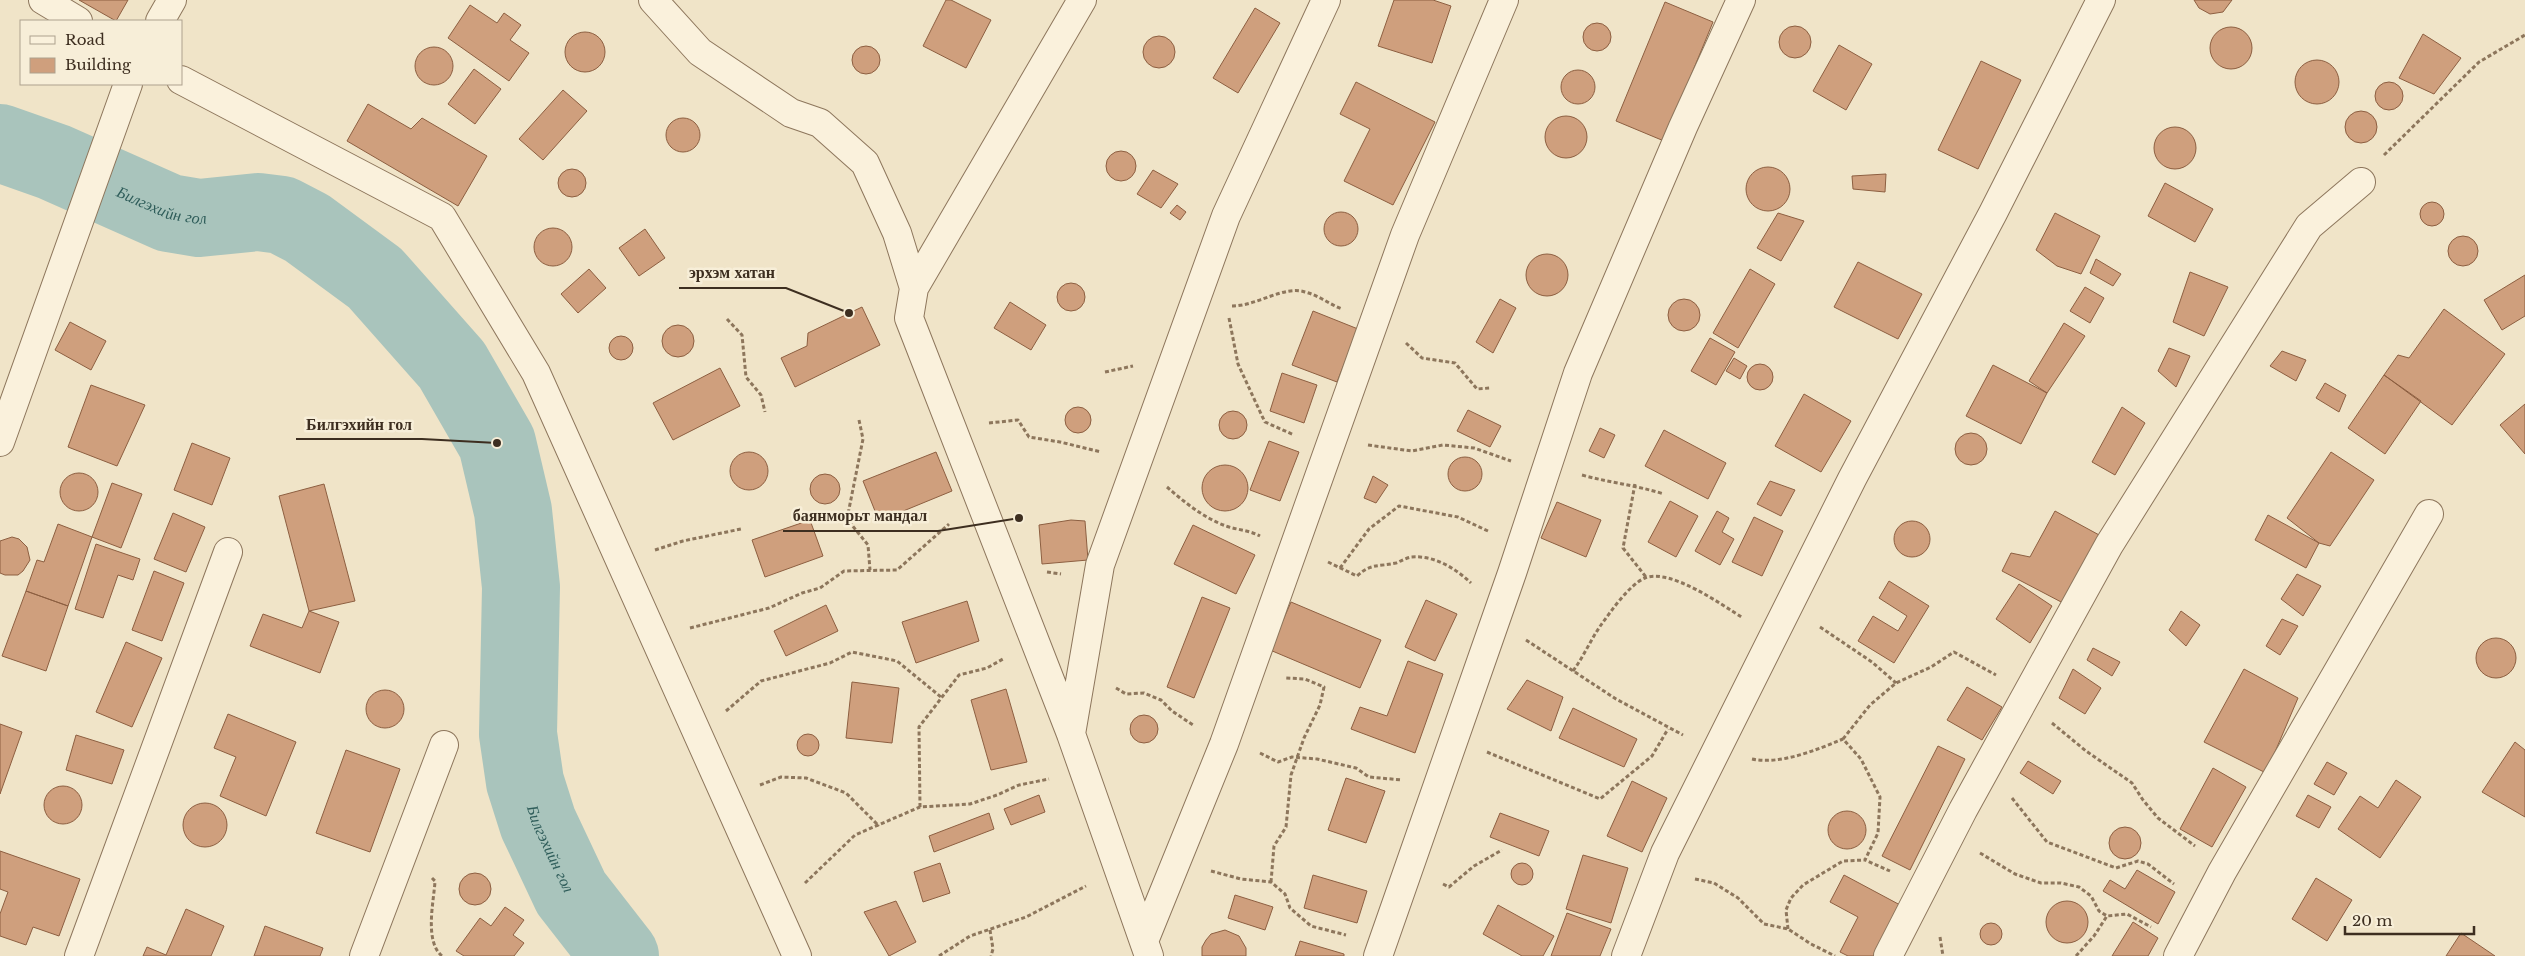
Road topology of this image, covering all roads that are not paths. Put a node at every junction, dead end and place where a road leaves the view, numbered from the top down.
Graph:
1 (43, 0) edge
2 (172, 0) edge
3 (653, 0) edge
4 (1082, 0) edge
5 (1326, 0) edge
6 (1504, 0) edge
7 (1741, 0) edge
8 (2101, 0) edge
9 (76, 20) edge
10 (161, 20) edge
11 (182, 81) edge
12 (127, 86) edge
13 (2361, 182) road end
14 (914, 288) junction
15 (0, 442) edge
16 (2429, 514) dead end
17 (228, 552) dead end
18 (1071, 734) junction
19 (444, 745) dead end
20 (1147, 949) edge
21 (1379, 952) edge
22 (2179, 953) edge
23 (79, 956) edge
24 (364, 956) edge
25 (797, 956) edge
26 (1626, 956) edge
27 (1888, 956) edge

1 - 9 street
2 - 10 street
3 - 14 street
4 - 14 street
5 - 18 street
6 - 20 street
7 - 21 street
8 - 26 street
11 - 25 street
12 - 15 street
13 - 27 street
14 - 18 street
16 - 22 street
17 - 23 street
18 - 20 street
19 - 24 street

